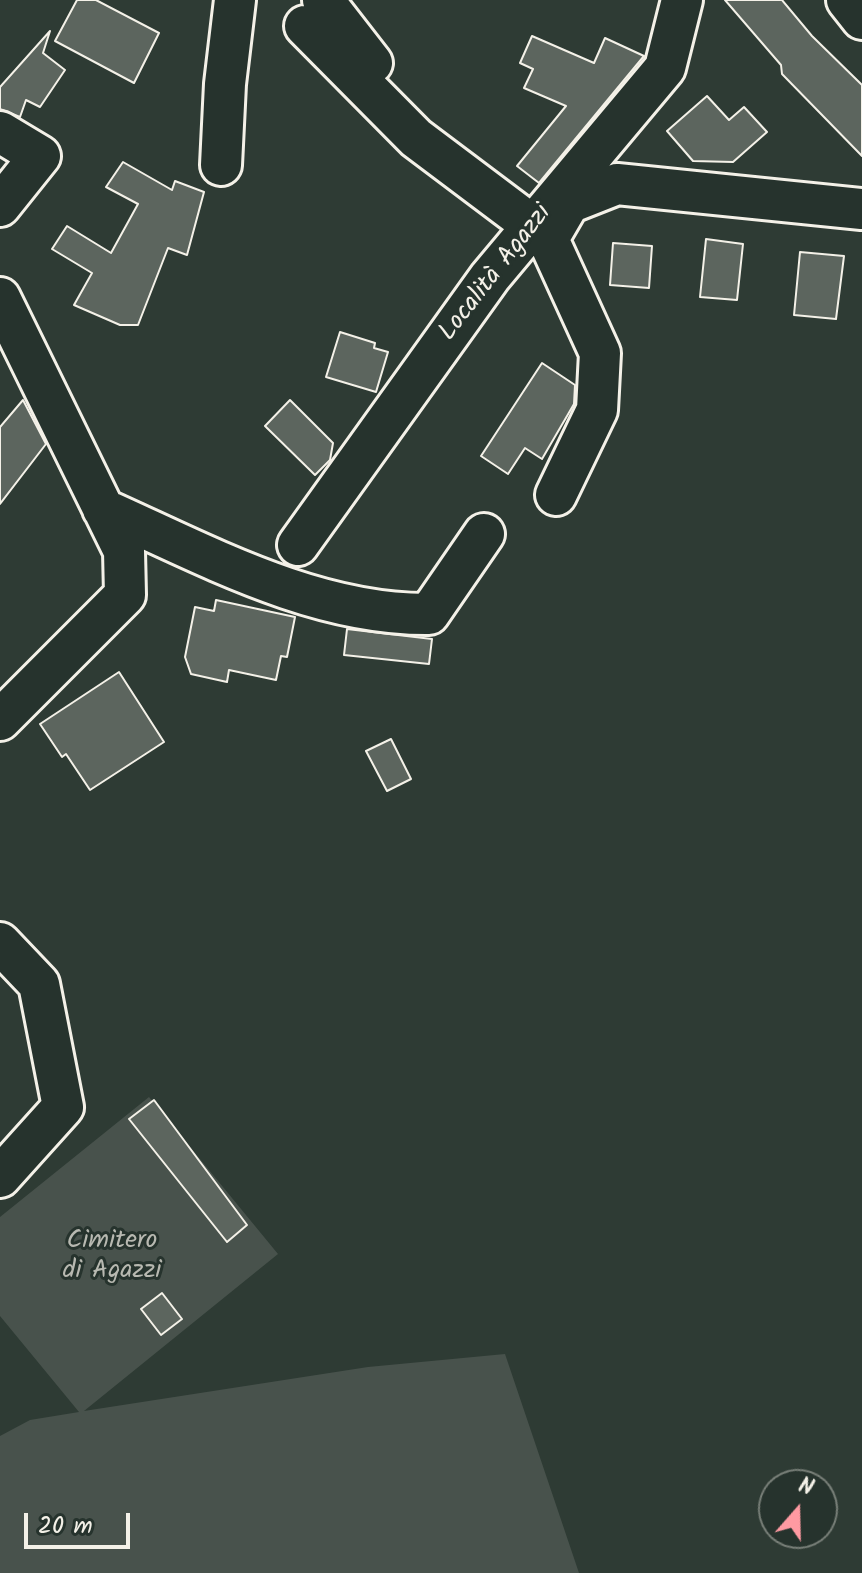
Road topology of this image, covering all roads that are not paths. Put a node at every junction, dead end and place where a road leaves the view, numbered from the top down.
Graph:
1 (235, 0) edge
2 (682, 0) edge
3 (847, 0) edge
4 (314, 13) edge
5 (862, 19) edge
6 (0, 132) edge
7 (221, 165) dead end
8 (0, 206) edge
9 (862, 209) edge
10 (526, 210) junction
11 (0, 298) edge
12 (556, 495) dead end
13 (103, 509) junction
14 (484, 534) dead end
15 (298, 545) dead end
16 (0, 720) edge
17 (0, 943) edge
18 (2, 1171) edge

1 - 7 street
2 - 10 street, Località Agazzi
3 - 5 street
4 - 10 street
6 - 8 street
9 - 12 street, Località Agazzi
10 - 15 street, Località Agazzi
11 - 13 street
13 - 14 street
13 - 16 street
17 - 18 street

